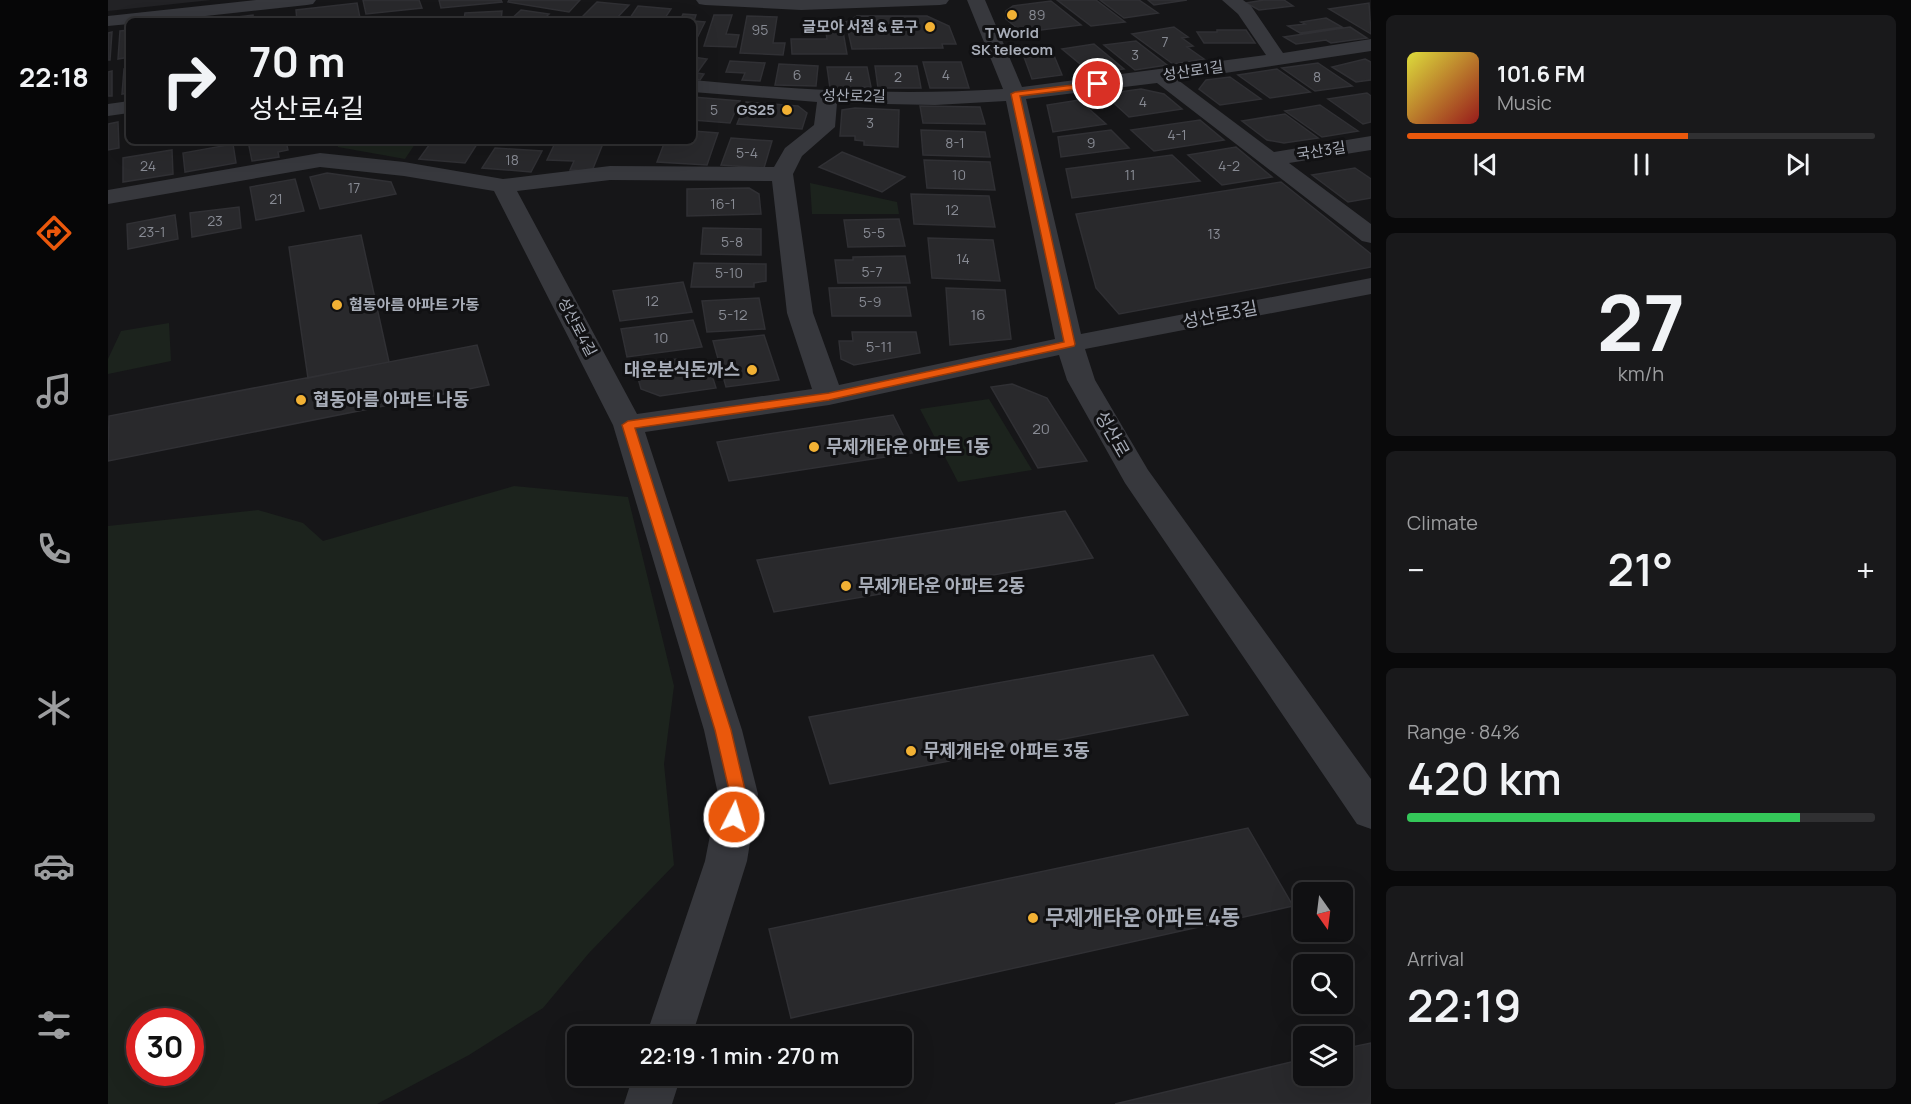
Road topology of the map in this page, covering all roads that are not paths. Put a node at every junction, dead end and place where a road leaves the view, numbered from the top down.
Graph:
1 (307, 0) edge
2 (705, 0) edge
3 (940, 0) edge
4 (976, 0) edge
5 (1231, 0) edge
6 (274, 13) edge
7 (170, 18) edge
8 (126, 20) edge
9 (108, 21) edge
10 (1371, 45) edge
11 (1278, 59) junction
12 (1160, 76) junction
13 (696, 86) edge
14 (1015, 94) junction
15 (828, 96) junction
16 (126, 107) edge
17 (108, 110) edge
18 (1371, 142) edge
19 (317, 150) edge
20 (1272, 159) junction
21 (782, 174) junction
22 (503, 186) junction
23 (108, 197) edge
24 (1371, 236) edge
25 (1371, 286) edge
26 (1070, 344) junction
27 (829, 396) junction
28 (628, 425) junction
29 (1371, 811) edge
30 (672, 1026) edge
31 (654, 1086) edge
32 (648, 1104) edge

1 - 6 street
2 - 3 street
4 - 14 street, 성산로
5 - 11 street
6 - 7 street
8 - 9 street
10 - 11 street, 성산로1길
11 - 12 street, 성산로1길
12 - 14 street, 성산로1길
12 - 20 street
13 - 15 street, 성산로2길
14 - 15 street, 성산로2길
14 - 26 street, 성산로
15 - 21 street
16 - 17 street
18 - 20 street, 국산3길
19 - 22 street
19 - 23 street
20 - 24 street
21 - 22 street
21 - 27 street
22 - 28 street, 성산로4길
25 - 26 street, 성산로3길
26 - 27 street
26 - 29 street, 성산로
27 - 28 street
28 - 30 street, 성산로4길
31 - 32 street

